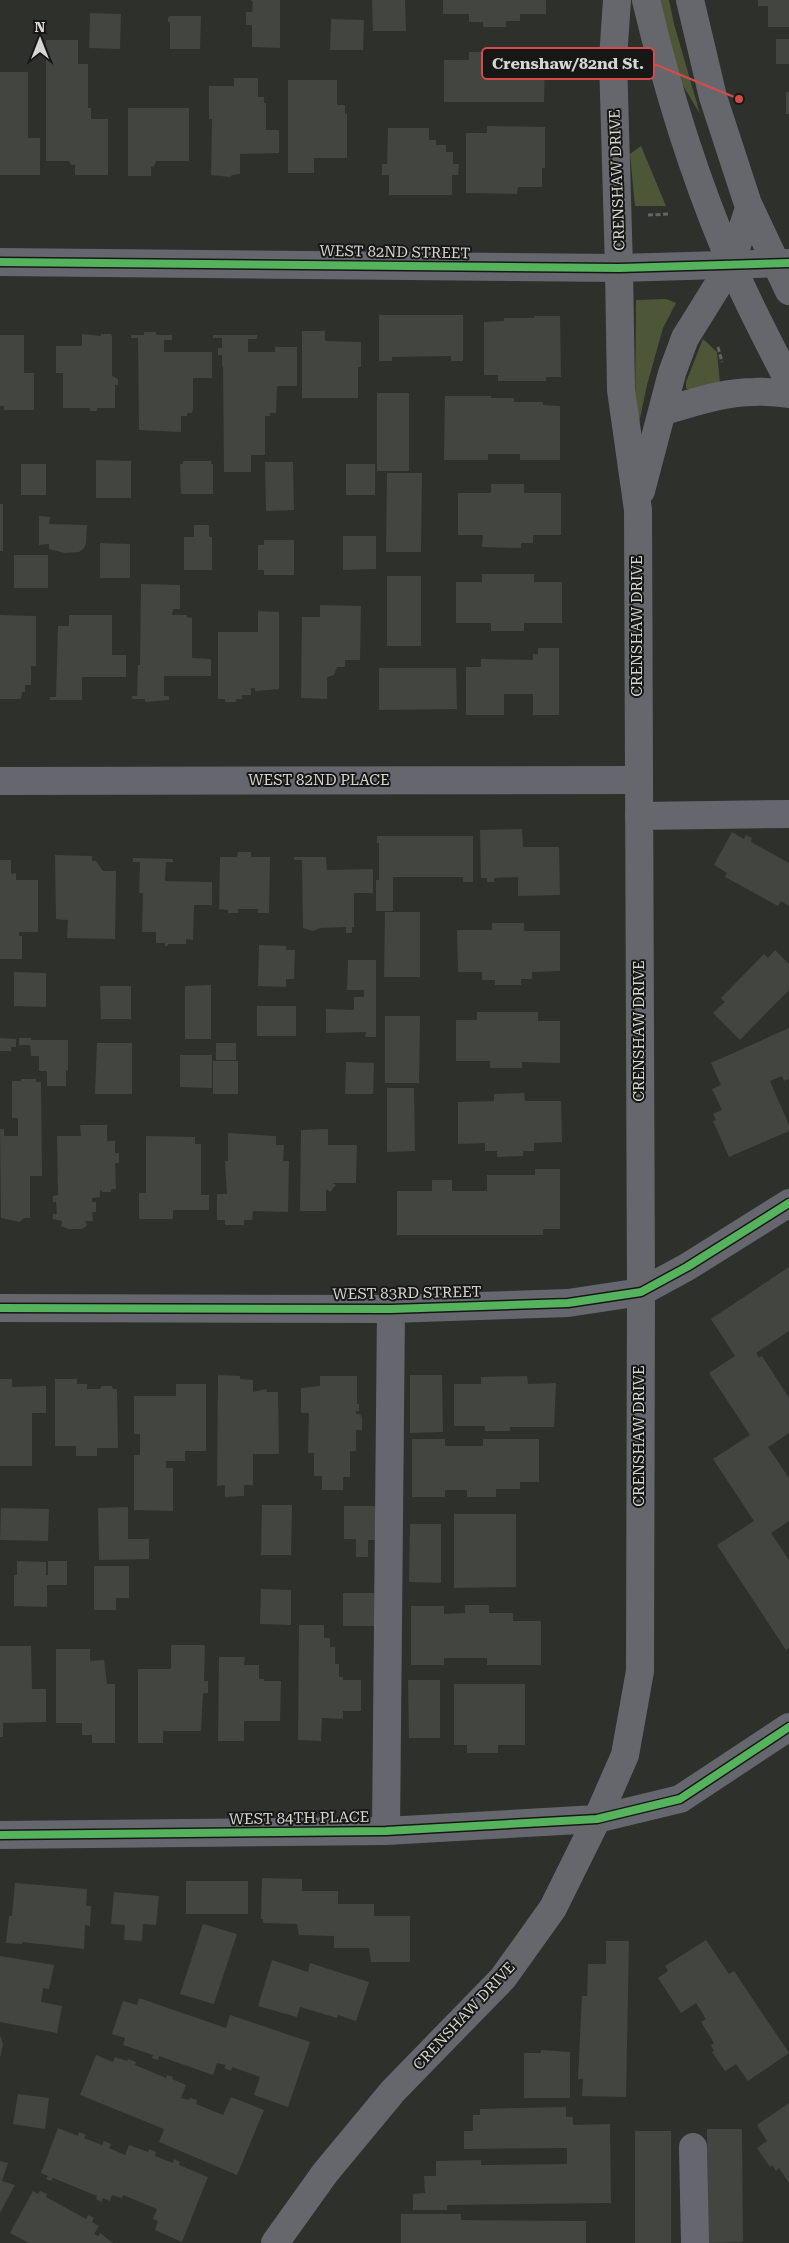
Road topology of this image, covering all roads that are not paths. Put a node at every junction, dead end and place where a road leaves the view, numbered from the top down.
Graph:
1 (617, 0) edge
2 (646, 0) edge
3 (690, 0) edge
4 (749, 208) junction
5 (0, 262) edge
6 (782, 263) edge
7 (731, 264) junction
8 (620, 268) junction
9 (789, 291) edge
10 (789, 382) edge
11 (789, 394) edge
12 (663, 411) junction
13 (638, 510) junction
14 (0, 780) edge
15 (637, 780) junction
16 (789, 814) edge
17 (639, 816) junction
18 (789, 1203) edge
19 (640, 1292) junction
20 (0, 1308) edge
21 (391, 1309) junction
22 (789, 1727) edge
23 (597, 1819) junction
24 (386, 1831) junction
25 (0, 1835) edge
26 (693, 2147) dead end
27 (275, 2243) edge
28 (695, 2243) edge

1 - 8 main road, CRENSHAW DRIVE
2 - 7 main road
3 - 4 main road
4 - 6 main road
4 - 7 main road, CRENSHAW DRIVE
5 - 8 street, WEST 82ND STREET
6 - 7 street, WEST 82ND STREET
6 - 9 main road
7 - 8 street, WEST 82ND STREET
7 - 10 main road
7 - 12 main road, CRENSHAW DRIVE
8 - 13 main road, CRENSHAW DRIVE
11 - 12 main road
12 - 13 main road, CRENSHAW DRIVE
13 - 15 main road, CRENSHAW DRIVE
14 - 15 street, WEST 82ND PLACE
15 - 17 main road, CRENSHAW DRIVE
16 - 17 street
17 - 19 main road, CRENSHAW DRIVE
18 - 19 street, WEST 83RD STREET
19 - 21 street, WEST 83RD STREET
19 - 23 main road, CRENSHAW DRIVE
20 - 21 street, WEST 83RD STREET
21 - 24 street
22 - 23 street, WEST 84TH PLACE
23 - 24 street, WEST 84TH PLACE
23 - 27 main road, CRENSHAW DRIVE
24 - 25 street, WEST 84TH PLACE
26 - 28 street

